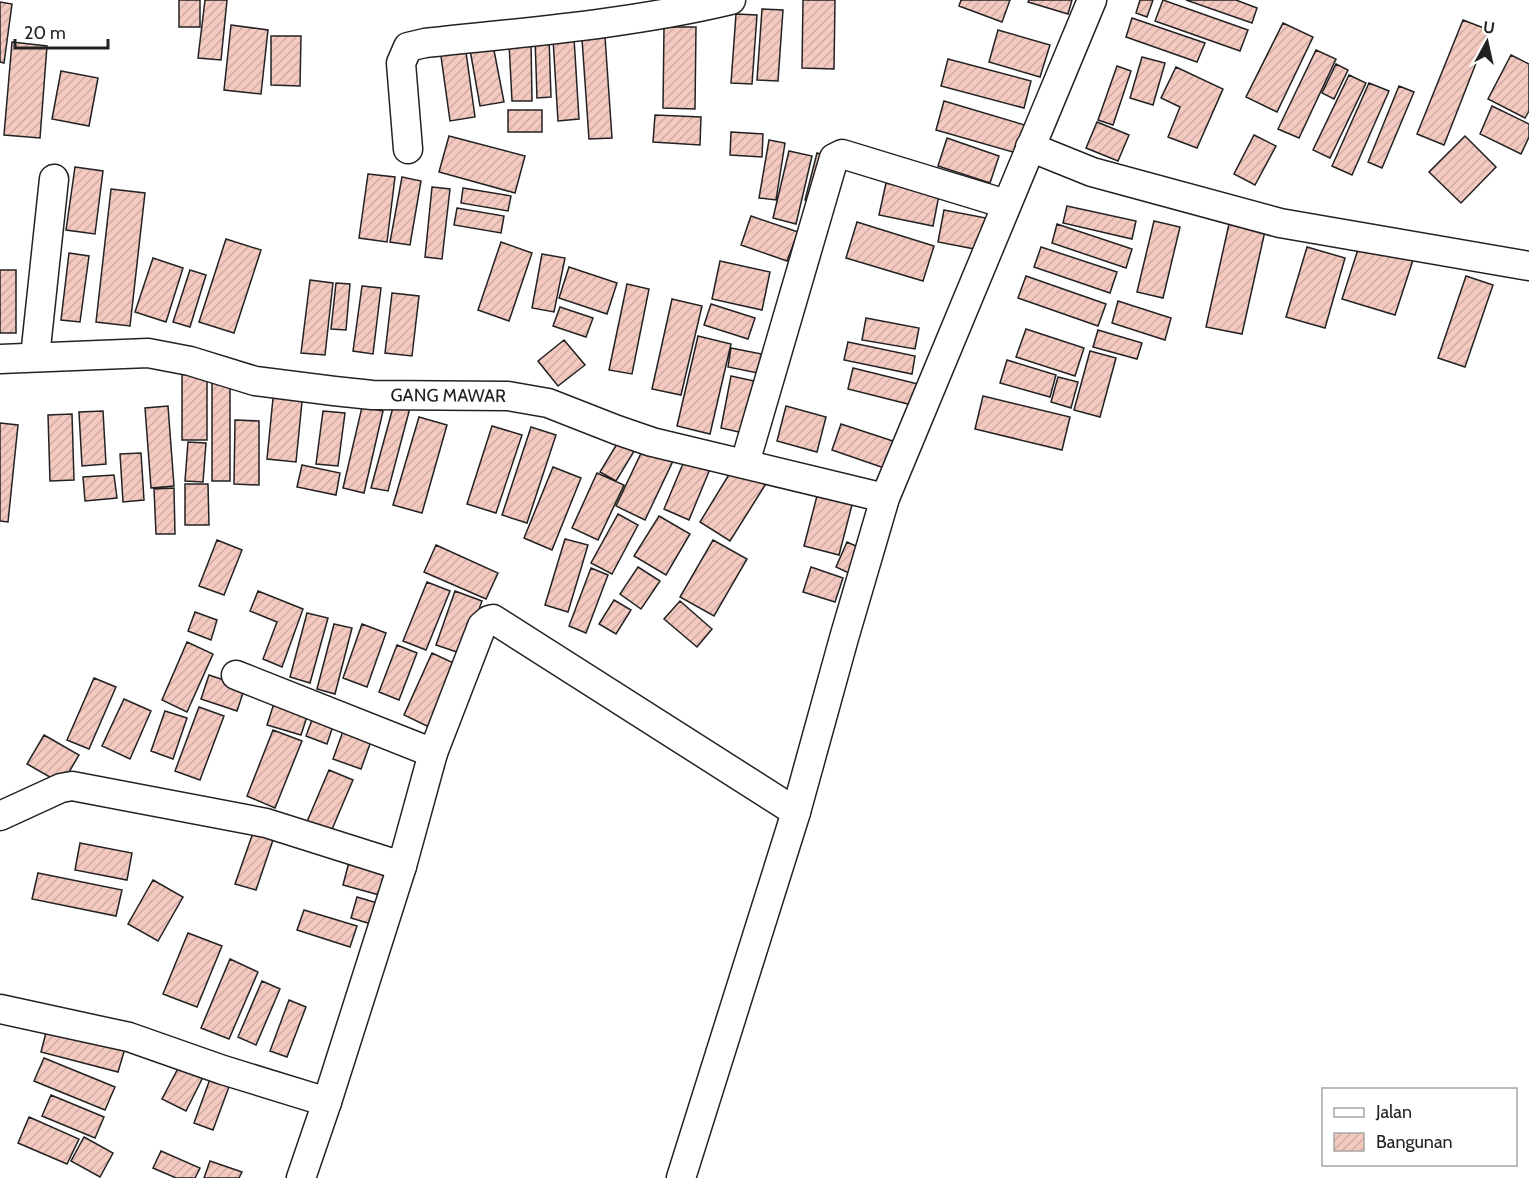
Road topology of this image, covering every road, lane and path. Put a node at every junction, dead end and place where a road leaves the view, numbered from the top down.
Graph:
1 (731, 0) edge
2 (1092, 0) edge
3 (1030, 147) junction
4 (408, 149) dead end
5 (54, 179) dead end
6 (1006, 204) junction
7 (1529, 267) edge
8 (35, 357) junction
9 (0, 359) edge
10 (745, 463) junction
11 (885, 498) junction
12 (236, 675) dead end
13 (434, 753) junction
14 (796, 812) junction
15 (0, 816) edge
16 (402, 866) junction
17 (0, 1009) edge
18 (327, 1102) junction
19 (301, 1178) edge
20 (681, 1178) edge

1 - 4 street
2 - 3 street
3 - 6 street
3 - 7 street
5 - 8 street
6 - 10 street
6 - 11 street
8 - 9 street, GANG MAWAR
8 - 10 street, GANG MAWAR
10 - 11 street, GANG MAWAR
11 - 14 street
12 - 13 street
13 - 14 street
13 - 16 street
14 - 20 street
15 - 16 street
16 - 18 street
17 - 18 street
18 - 19 street

